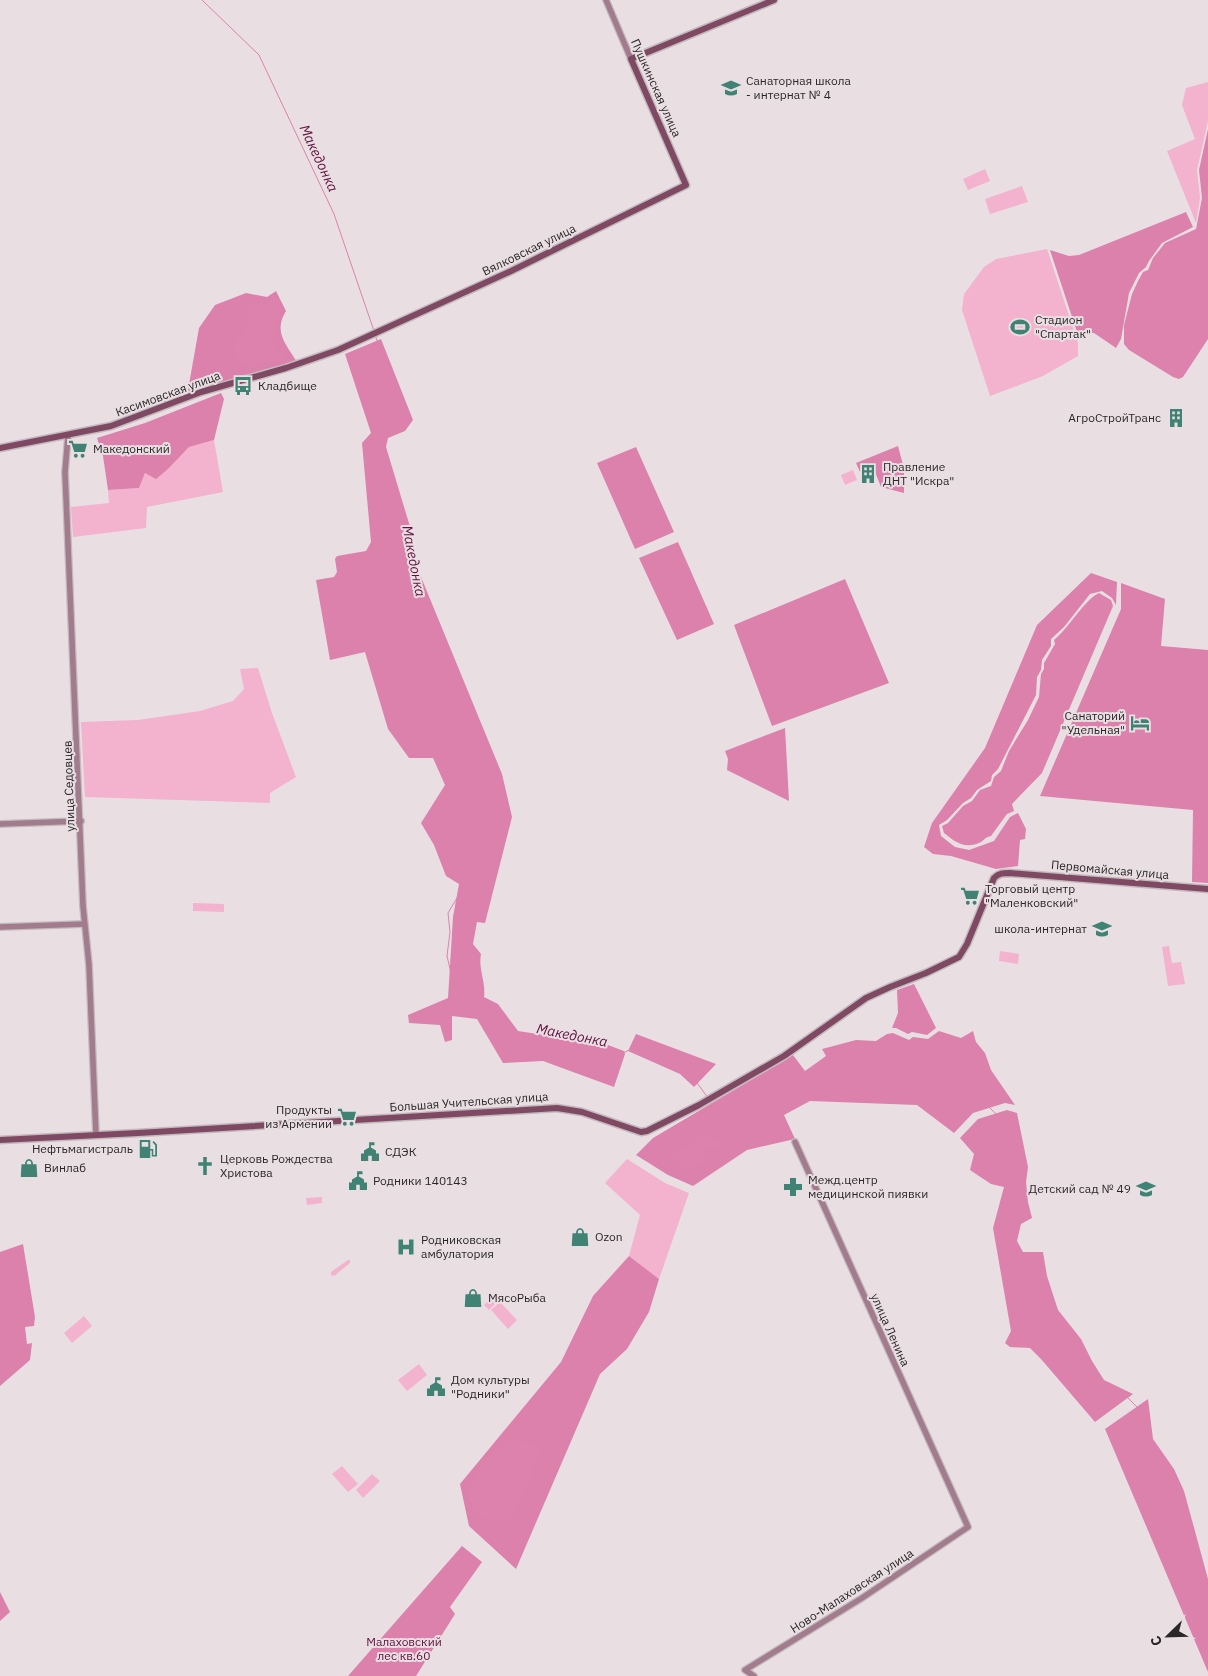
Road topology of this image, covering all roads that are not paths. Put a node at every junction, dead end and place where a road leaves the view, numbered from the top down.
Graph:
1 (606, 0) edge
2 (774, 0) edge
3 (631, 59) junction
4 (686, 185) joint
5 (369, 337) joint
6 (68, 436) junction
7 (0, 448) edge
8 (81, 821) junction
9 (0, 824) edge
10 (1010, 873) joint
11 (1208, 888) edge
12 (84, 924) junction
13 (0, 927) edge
14 (96, 1135) junction
15 (0, 1140) edge
16 (795, 1142) dead end
17 (968, 1527) joint
18 (754, 1676) edge

1 - 3 street, Пушкинская улица
2 - 3 main road
3 - 4 main road, Пушкинская улица
4 - 5 main road, Вялковская улица
5 - 6 main road, Касимовская улица
6 - 7 main road, Касимовская улица
6 - 8 street, улица Седовцев
8 - 9 street
8 - 12 street, улица Седовцев
10 - 11 main road, Первомайская улица
10 - 14 main road, Большая Учительская улица
12 - 13 street
12 - 14 street, улица Седовцев
14 - 15 main road, Большая Учительская улица
16 - 17 street, улица Ленина
17 - 18 street, Ново-Малаховская улица

